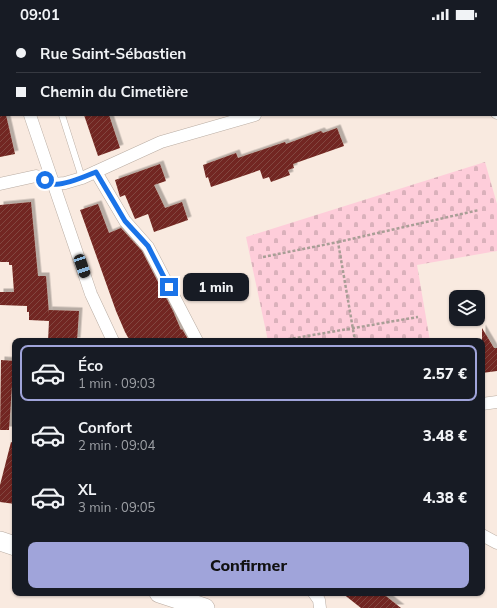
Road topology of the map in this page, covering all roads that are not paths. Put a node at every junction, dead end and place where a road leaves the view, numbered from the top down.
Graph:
1 (30, 116) edge
2 (62, 116) edge
3 (252, 116) edge
4 (96, 172) junction
5 (82, 178) junction
6 (0, 184) edge
7 (54, 184) junction
8 (112, 338) edge
9 (195, 338) edge
10 (497, 402) edge
11 (485, 404) edge
12 (485, 537) edge
13 (0, 541) edge
14 (497, 543) edge
15 (12, 545) edge
16 (165, 596) edge
17 (316, 596) edge
18 (182, 604) edge
19 (323, 607) edge
20 (205, 608) edge

1 - 7 street
2 - 5 lane
3 - 4 street
4 - 5 street
4 - 9 street
5 - 7 street
6 - 7 street
7 - 8 street
10 - 11 street
12 - 14 street
13 - 15 main road
16 - 18 main road
17 - 19 street
18 - 20 main road

